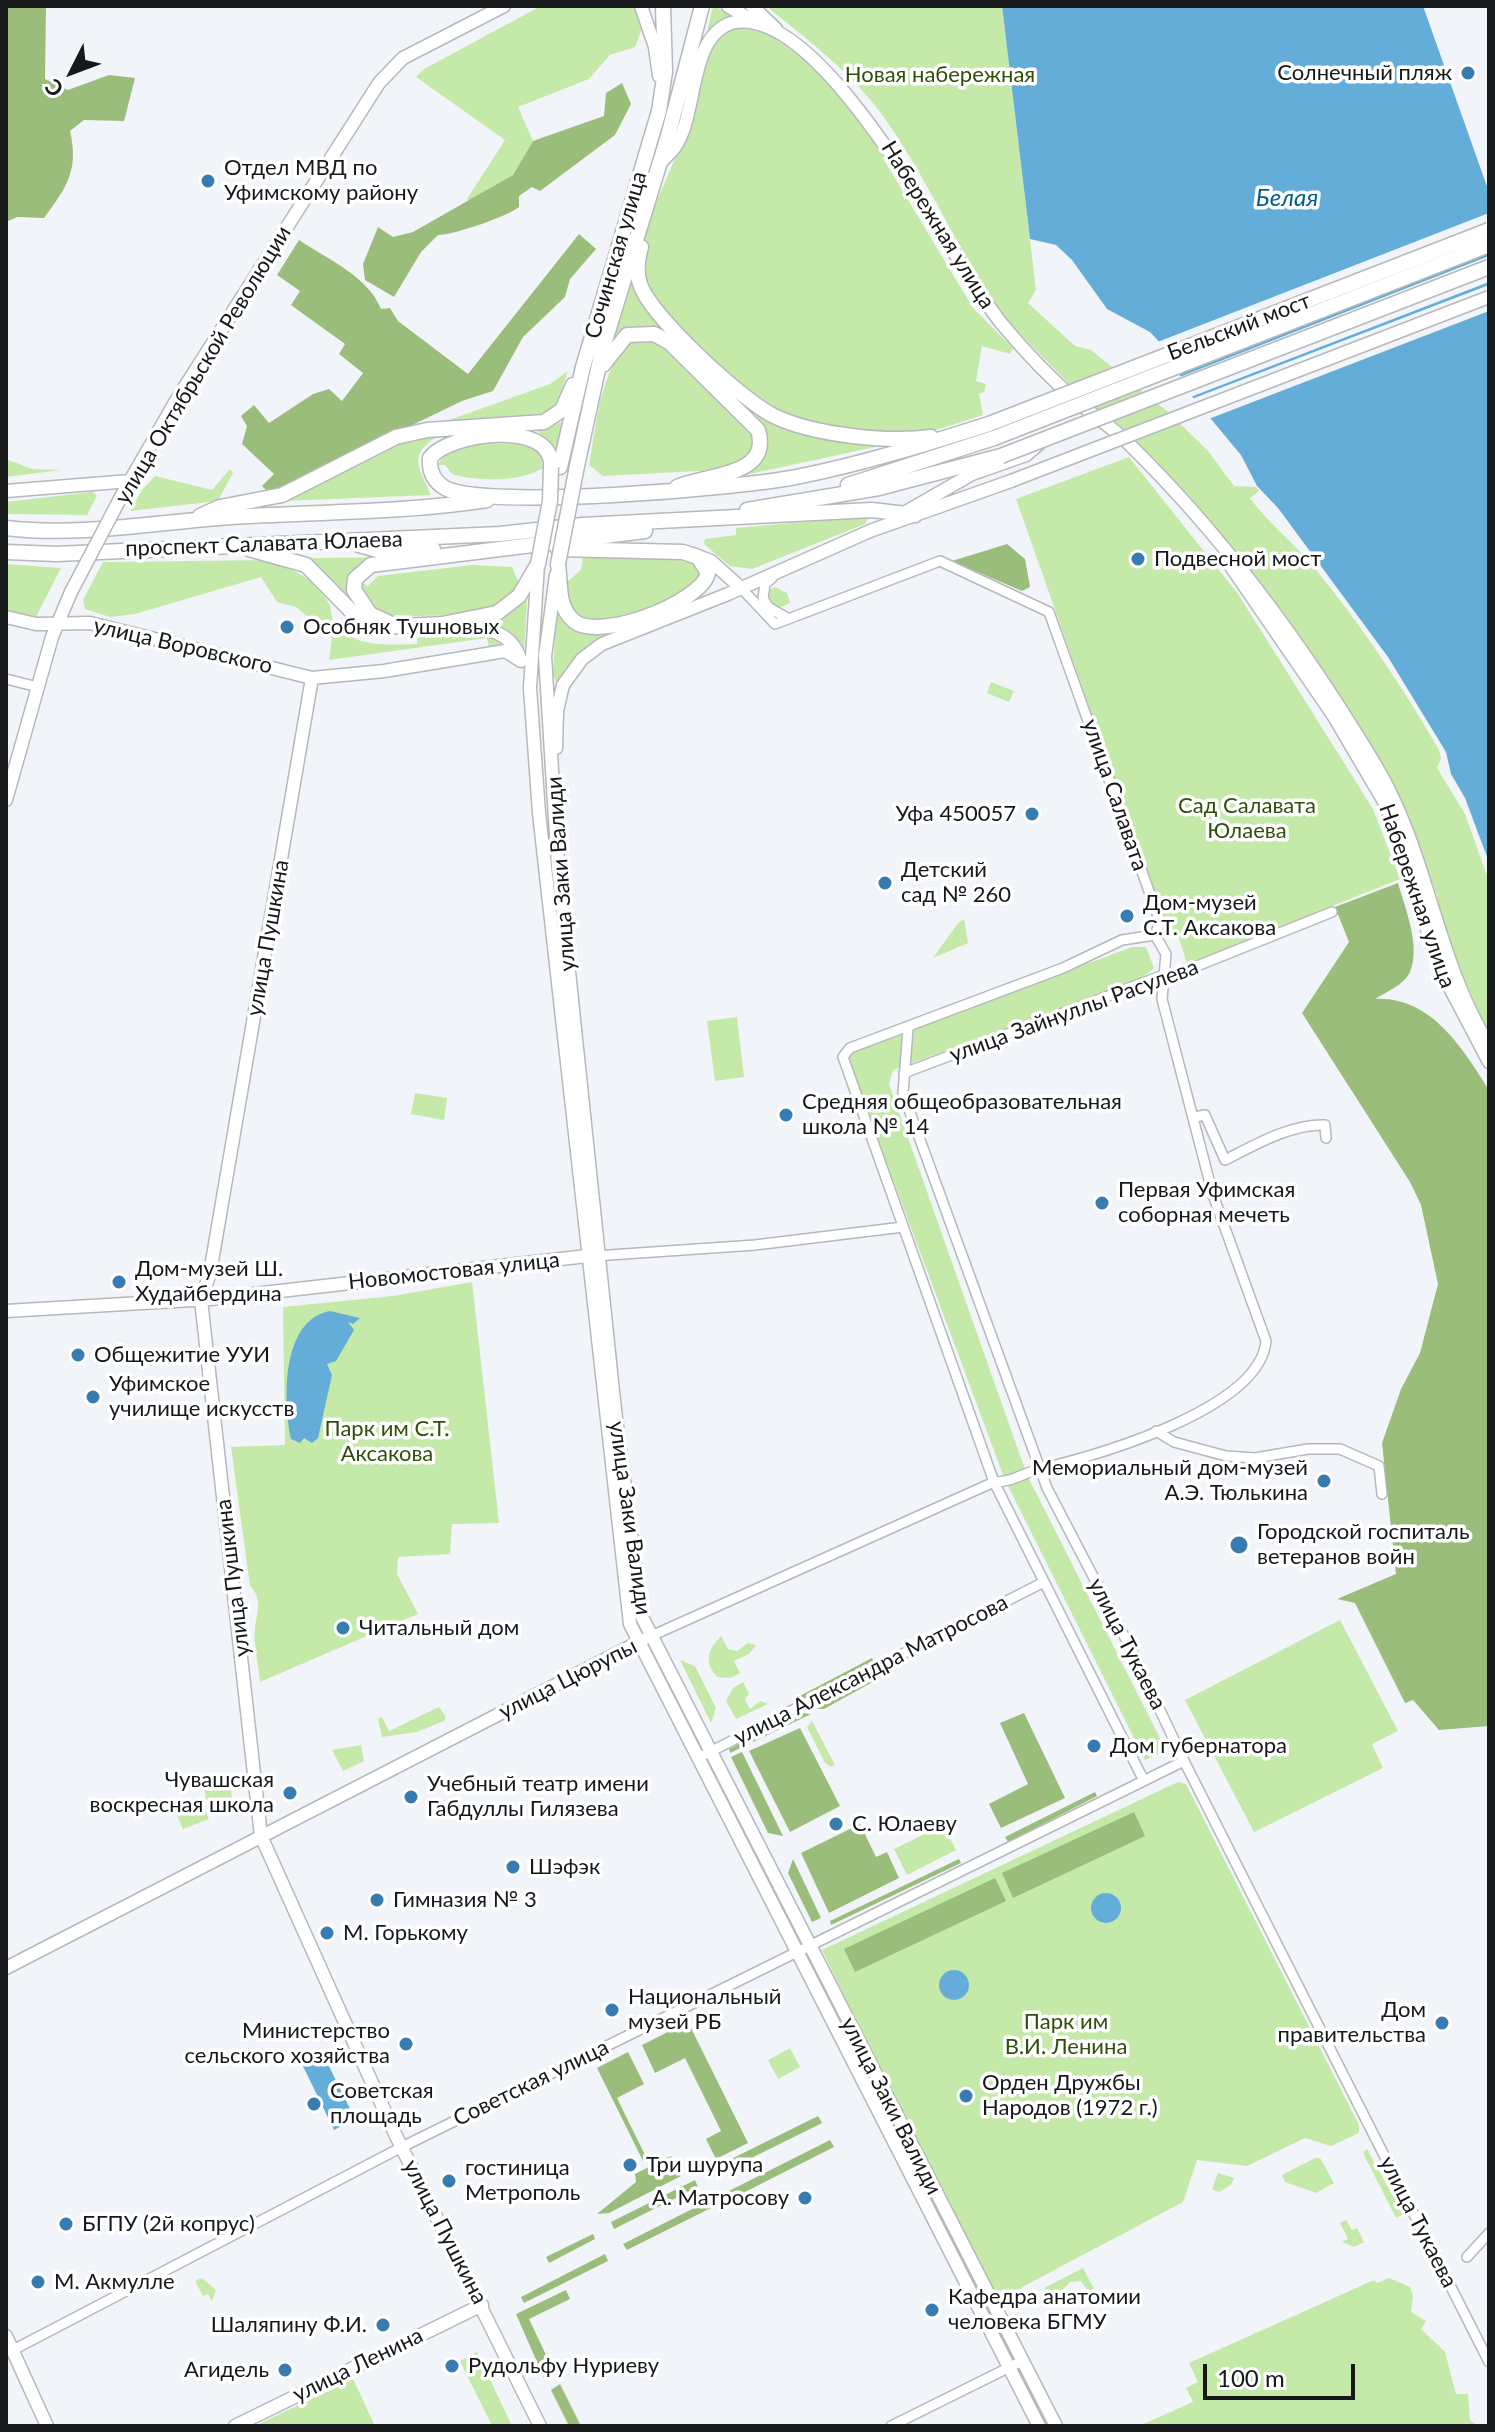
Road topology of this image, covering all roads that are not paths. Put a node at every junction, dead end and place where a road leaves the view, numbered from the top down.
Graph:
1 (504, 6) edge
2 (641, 6) edge
3 (663, 6) edge
4 (702, 6) edge
5 (728, 6) edge
6 (752, 6) edge
7 (772, 29) junction
8 (663, 90) junction
9 (660, 163) junction
10 (650, 195) junction
11 (1489, 230) edge
12 (1489, 245) edge
13 (1489, 267) edge
14 (1489, 297) edge
15 (583, 367) junction
16 (598, 372) junction
17 (991, 431) junction
18 (964, 432) junction
19 (1002, 460) junction
20 (556, 467) junction
21 (130, 481) junction
22 (673, 489) junction
23 (6, 491) edge
24 (499, 498) junction
25 (770, 505) junction
26 (909, 514) junction
27 (709, 518) junction
28 (193, 520) junction
29 (11, 528) edge
30 (1209, 532) junction
31 (347, 541) junction
32 (242, 545) junction
33 (512, 549) junction
34 (6, 552) edge
35 (691, 554) junction
36 (798, 561) junction
37 (718, 568) junction
38 (763, 577) junction
39 (558, 582) junction
40 (532, 583) junction
41 (741, 588) junction
42 (6, 617) edge
43 (787, 618) junction
44 (57, 624) junction
45 (392, 624) junction
46 (442, 624) junction
47 (521, 661) junction
48 (312, 678) junction
49 (6, 679) edge
50 (38, 687) junction
51 (530, 688) junction
52 (554, 774) junction
53 (6, 800) edge
54 (1332, 912) dead end
55 (1155, 935) junction
56 (1161, 976) junction
57 (908, 1029) junction
58 (1489, 1045) edge
59 (845, 1052) joint
60 (1489, 1062) edge
61 (904, 1073) junction
62 (1195, 1117) junction
63 (1326, 1138) dead end
64 (903, 1227) junction
65 (594, 1256) junction
66 (201, 1300) junction
67 (6, 1311) edge
68 (1265, 1356) joint
69 (1156, 1431) junction
70 (1038, 1469) junction
71 (994, 1482) junction
72 (1382, 1494) dead end
73 (1044, 1582) junction
74 (644, 1640) junction
75 (703, 1755) junction
76 (1184, 1761) junction
77 (1144, 1781) junction
78 (261, 1836) junction
79 (810, 1945) junction
80 (797, 1952) junction
81 (6, 1968) edge
82 (402, 2147) junction
83 (1489, 2233) edge
84 (1467, 2257) dead end
85 (482, 2305) junction
86 (6, 2336) edge
87 (13, 2350) junction
88 (1022, 2361) junction
89 (1489, 2362) edge
90 (1009, 2367) junction
91 (47, 2426) edge
92 (235, 2426) edge
93 (540, 2426) edge
94 (891, 2426) edge
95 (1039, 2426) edge
96 (1056, 2426) edge

1 - 21 main road, улица Октябрьской Революции
2 - 8 main road
3 - 8 main road, Сочинская улица
4 - 9 main road, Сочинская улица
5 - 7 main road
6 - 7 main road
7 - 9 main road
7 - 30 main road, Набережная улица
8 - 15 main road, Сочинская улица
9 - 10 main road, Сочинская улица
10 - 16 main road, Сочинская улица
10 - 18 main road
11 - 17 main road, Бельский мост, bridge
12 - 17 main road, Бельский мост, bridge
13 - 19 main road, Бельский мост, bridge
14 - 26 main road, bridge
15 - 20 main road, Сочинская улица
15 - 28 main road
16 - 22 main road
16 - 39 main road, Сочинская улица, bridge
17 - 18 main road
17 - 25 main road
18 - 22 main road
19 - 25 main road
19 - 26 main road
20 - 24 main road
20 - 40 main road, Сочинская улица, bridge
21 - 23 main road
21 - 44 main road, улица Октябрьской Революции, bridge
22 - 24 main road
24 - 28 main road, проспект Салавата Юлаева
25 - 27 main road
26 - 27 main road
26 - 36 main road
27 - 31 main road, проспект Салавата Юлаева
27 - 33 main road
28 - 29 main road, проспект Салавата Юлаева
30 - 58 main road, Набережная улица
30 - 60 main road, Набережная улица
31 - 32 main road, проспект Салавата Юлаева
31 - 33 main road
32 - 34 main road, проспект Салавата Юлаева
32 - 45 main road
33 - 35 main road
33 - 45 main road
35 - 37 main road
35 - 39 main road
36 - 38 main road
36 - 43 street
37 - 38 main road
37 - 41 main road
38 - 41 main road
39 - 52 main road, улица Заки Валиди
40 - 46 main road
40 - 51 main road, улица Заки Валиди
41 - 43 street, улица Салавата
41 - 52 main road
42 - 44 main road, улица Воровского
43 - 55 street, улица Салавата
44 - 48 main road, улица Воровского
44 - 50 main road, улица Октябрьской Революции
45 - 46 main road
46 - 47 main road
47 - 48 main road, улица Воровского
47 - 51 main road
48 - 66 main road, улица Пушкина
49 - 50 street
50 - 53 main road, улица Октябрьской Революции
51 - 65 main road, улица Заки Валиди
52 - 65 main road, улица Заки Валиди
54 - 56 street, улица Зайнуллы Расулева
55 - 56 street, улица Салавата
55 - 57 street, улица Зайнуллы Расулева
56 - 61 street, улица Зайнуллы Расулева
56 - 62 street, улица Салавата
57 - 59 street, улица Зайнуллы Расулева
57 - 61 street, улица Тукаева
59 - 64 street, улица Тукаева
61 - 70 street, улица Тукаева
62 - 63 street
62 - 68 street, улица Салавата
64 - 65 street, Новомостовая улица
64 - 71 street, улица Тукаева
65 - 66 main road, Новомостовая улица
65 - 74 main road, улица Заки Валиди
66 - 67 main road, Новомостовая улица
66 - 78 main road, улица Пушкина
68 - 69 street, улица Цюрупы
69 - 70 street, улица Цюрупы
69 - 72 street
70 - 71 street, улица Цюрупы
70 - 76 street, улица Тукаева
71 - 73 street, улица Тукаева
71 - 74 street, улица Цюрупы
73 - 75 street, улица Александра Матросова
73 - 77 street, улица Тукаева
74 - 75 main road, улица Заки Валиди
74 - 78 main road, улица Цюрупы
75 - 79 main road, улица Заки Валиди
75 - 80 main road, улица Заки Валиди
76 - 77 street, Советская улица
76 - 89 street, улица Тукаева
77 - 79 street, Советская улица
78 - 81 main road, улица Цюрупы
78 - 82 main road, улица Пушкина
79 - 80 street, Советская улица
79 - 88 main road, улица Заки Валиди
80 - 82 street, Советская улица
80 - 90 main road, улица Заки Валиди
82 - 85 main road, улица Пушкина
82 - 87 street, Советская улица
83 - 84 street
85 - 92 main road, улица Ленина
85 - 93 main road, улица Пушкина
86 - 87 main road
87 - 91 main road
88 - 90 street
88 - 96 main road, улица Заки Валиди
90 - 94 street
90 - 95 main road, улица Заки Валиди

